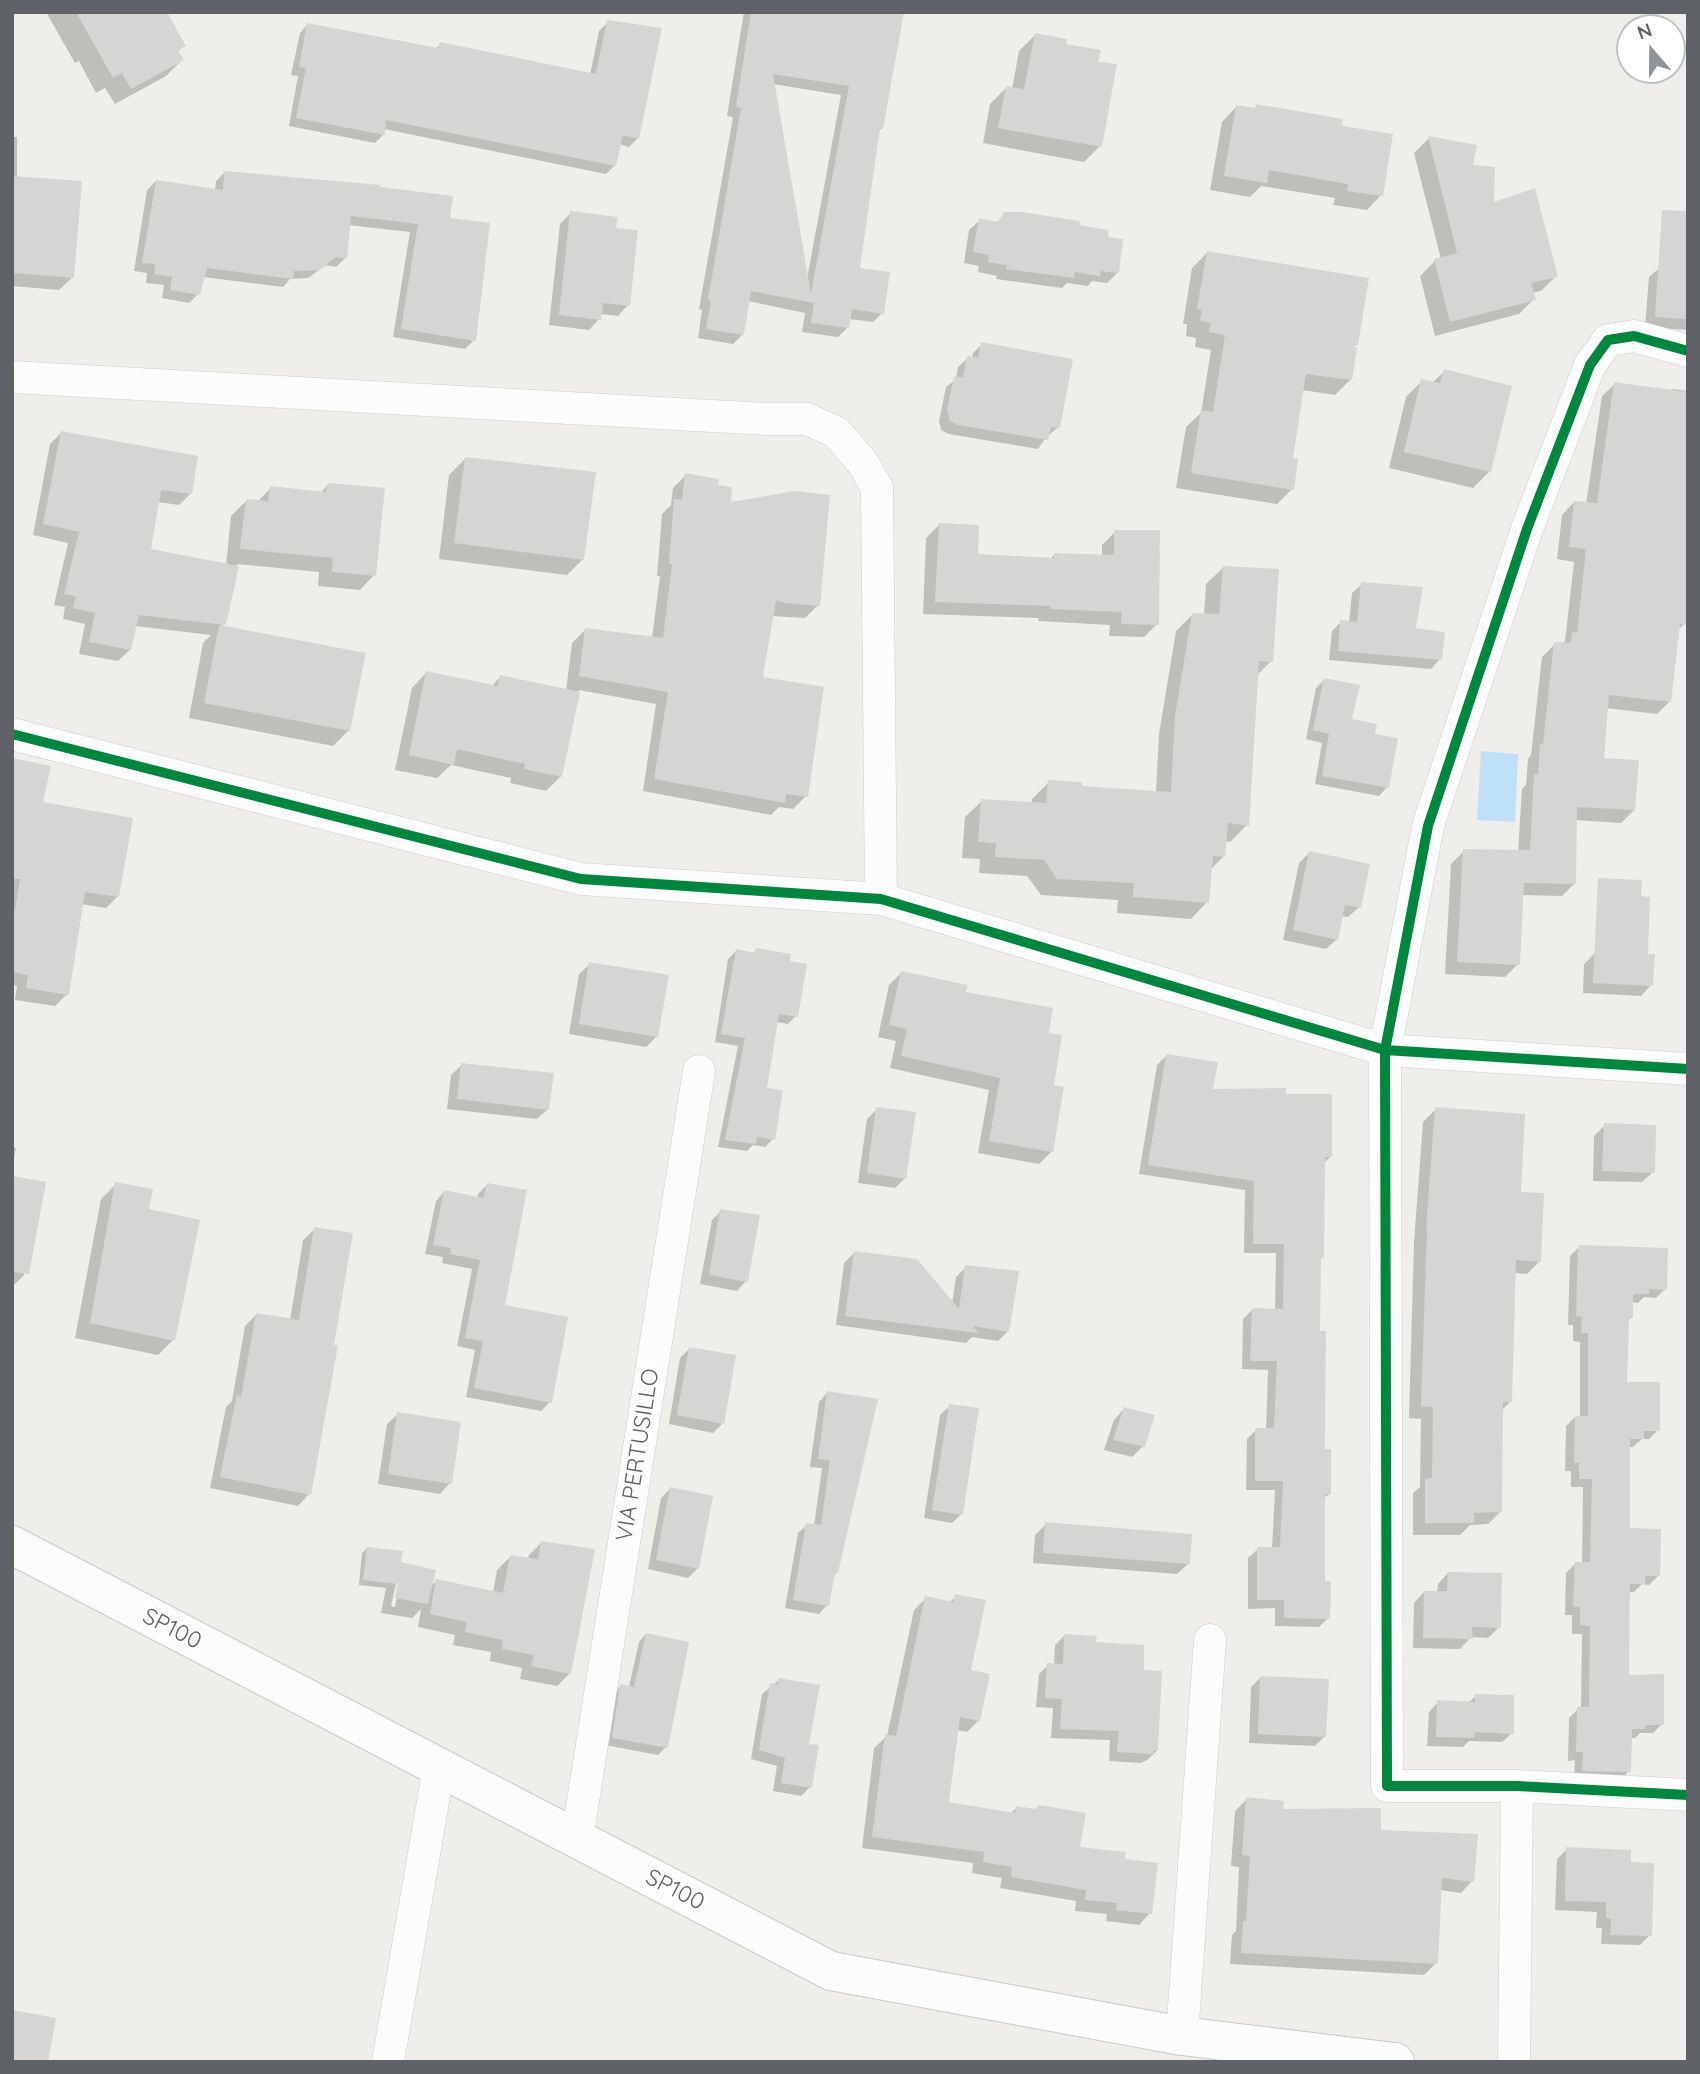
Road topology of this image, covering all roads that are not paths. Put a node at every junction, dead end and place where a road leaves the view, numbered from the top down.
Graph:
1 (1688, 351) edge
2 (12, 377) edge
3 (12, 734) edge
4 (881, 898) junction
5 (1385, 1050) junction
6 (1688, 1069) edge
7 (699, 1071) dead end
8 (12, 1545) edge
9 (1210, 1640) dead end
10 (439, 1767) junction
11 (1517, 1786) junction
12 (1688, 1795) edge
13 (577, 1839) junction
14 (1182, 2036) junction
15 (388, 2062) edge
16 (1395, 2062) edge
17 (1514, 2062) edge

1 - 5 street
2 - 4 street
3 - 4 street
4 - 5 street
5 - 6 street
5 - 11 street
7 - 13 street, VIA PERTUSILLO
8 - 10 main road, SP100 / SP100
9 - 14 street
10 - 13 main road, SP100 / SP100
10 - 15 street
11 - 12 street
11 - 17 street
13 - 14 main road, SP100 / SP100
14 - 16 main road, SP100 / SP100

